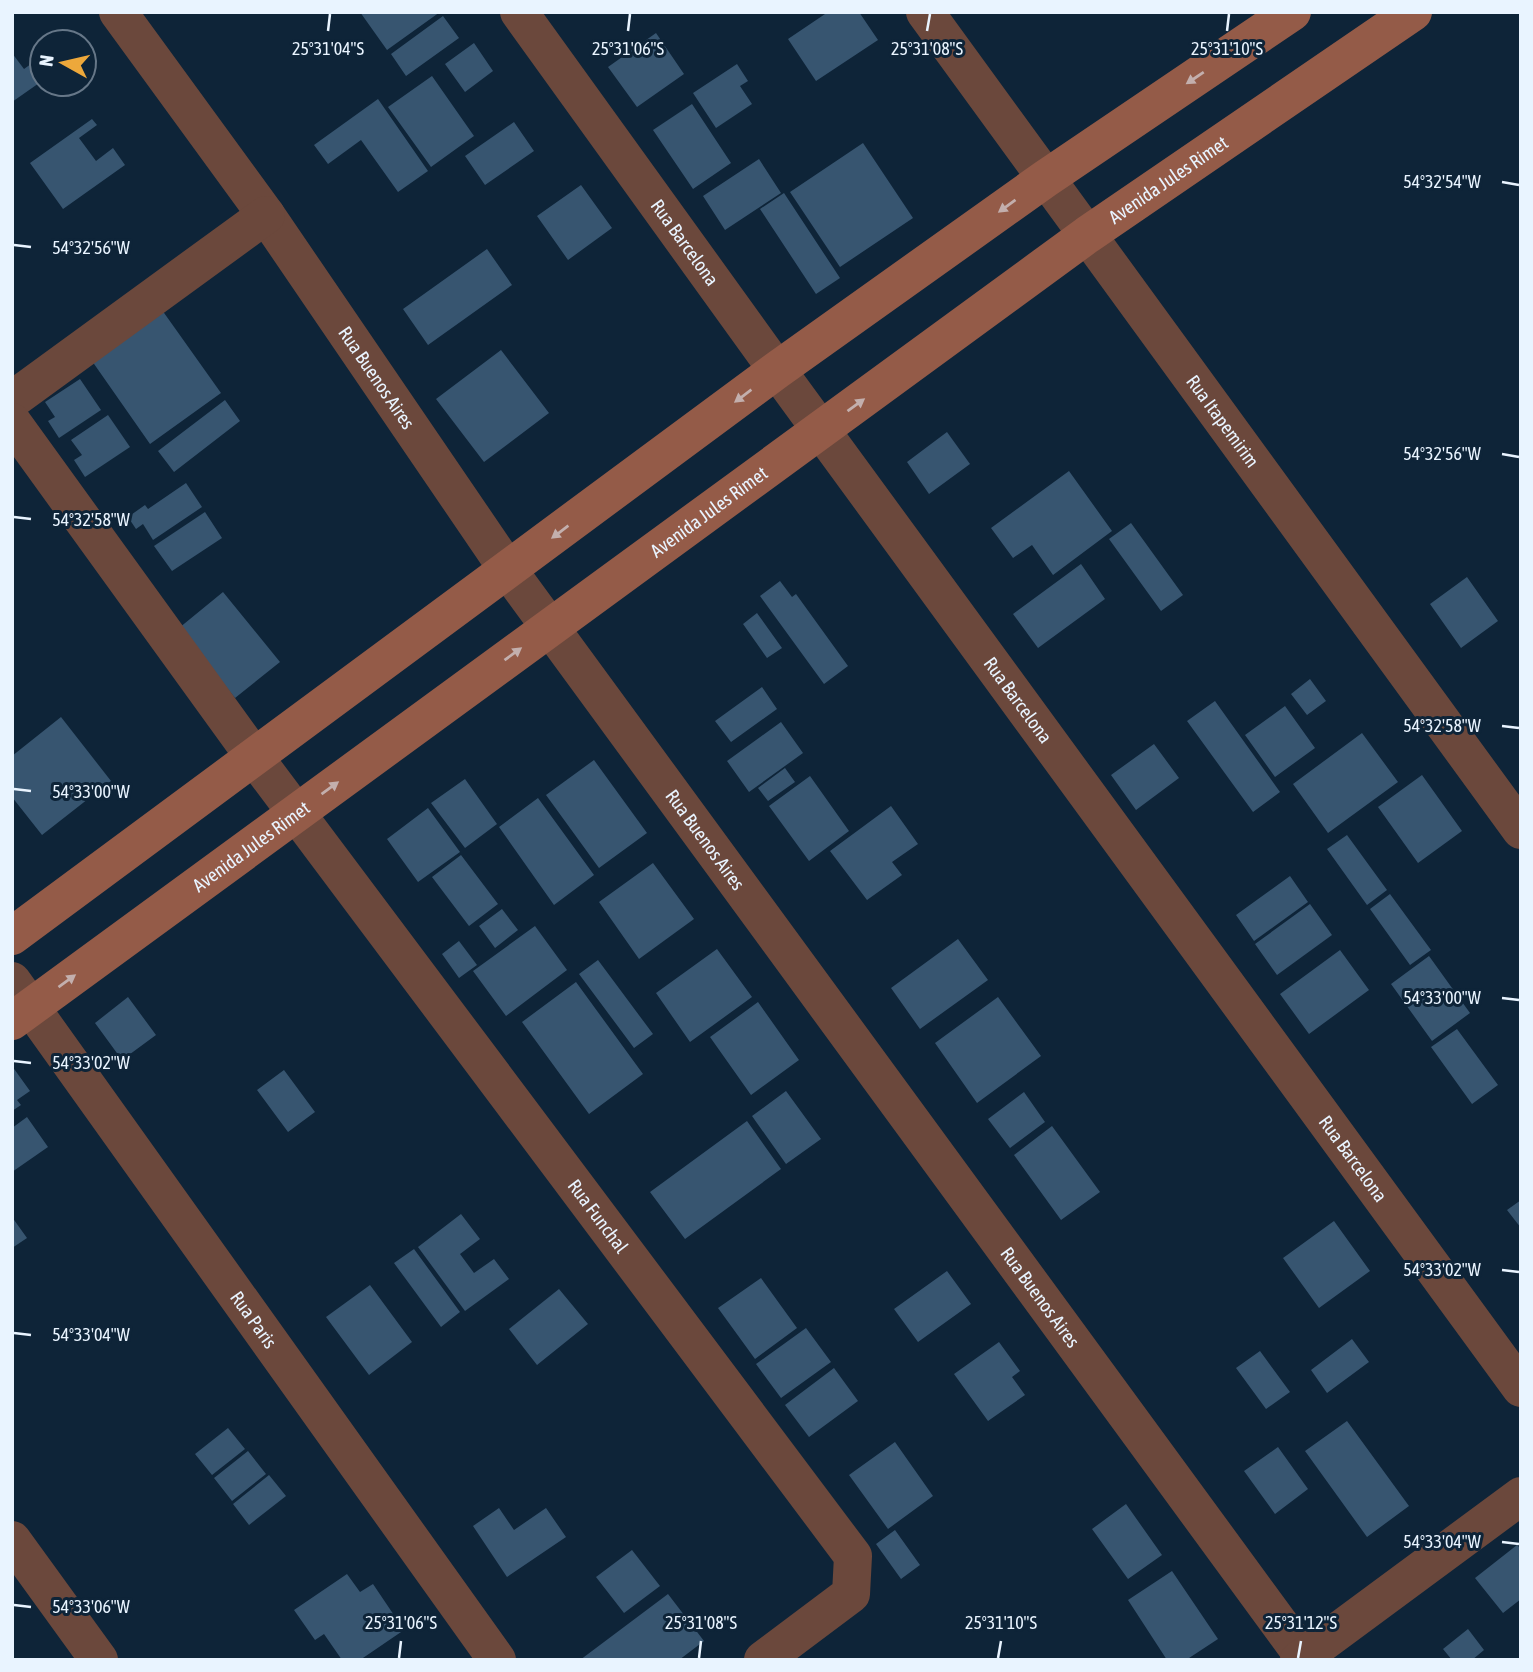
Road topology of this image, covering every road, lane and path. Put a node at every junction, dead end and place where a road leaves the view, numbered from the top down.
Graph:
1 (118, 12) edge
2 (519, 12) edge
3 (925, 12) edge
4 (1292, 12) edge
5 (1413, 12) edge
6 (1045, 179) junction
7 (266, 215) junction
8 (1087, 235) junction
9 (777, 370) junction
10 (12, 400) edge
11 (12, 422) edge
12 (821, 430) junction
13 (508, 570) junction
14 (550, 627) junction
15 (255, 758) junction
16 (296, 813) junction
17 (1521, 830) edge
18 (12, 936) edge
19 (19, 1003) edge
20 (1521, 1388) edge
21 (1521, 1496) edge
22 (12, 1539) edge
23 (1302, 1659) edge
24 (99, 1660) edge
25 (497, 1660) edge
26 (763, 1660) edge

1 - 7 street, Rua Buenos Aires
2 - 9 street, Rua Barcelona
3 - 6 street, Rua Itapemirim
4 -> 6 main road
5 - 8 main road, Avenida Jules Rimet
6 - 8 street, Rua Itapemirim
6 -> 9 main road
7 - 10 street
7 - 13 street, Rua Buenos Aires
12 -> 8 main road, Avenida Jules Rimet
8 - 17 street, Rua Itapemirim
9 - 12 street, Rua Barcelona
9 -> 13 main road
11 - 15 street, Rua Funchal
12 - 14 main road, Avenida Jules Rimet
12 - 20 street, Rua Barcelona
13 - 14 street, Rua Buenos Aires
13 - 15 main road
16 -> 14 main road, Avenida Jules Rimet
14 - 23 street, Rua Buenos Aires
15 - 16 street, Rua Funchal
15 - 18 main road
19 -> 16 main road, Avenida Jules Rimet
16 - 26 street, Rua Funchal
19 - 25 street, Rua Paris
21 - 23 street
22 - 24 street

